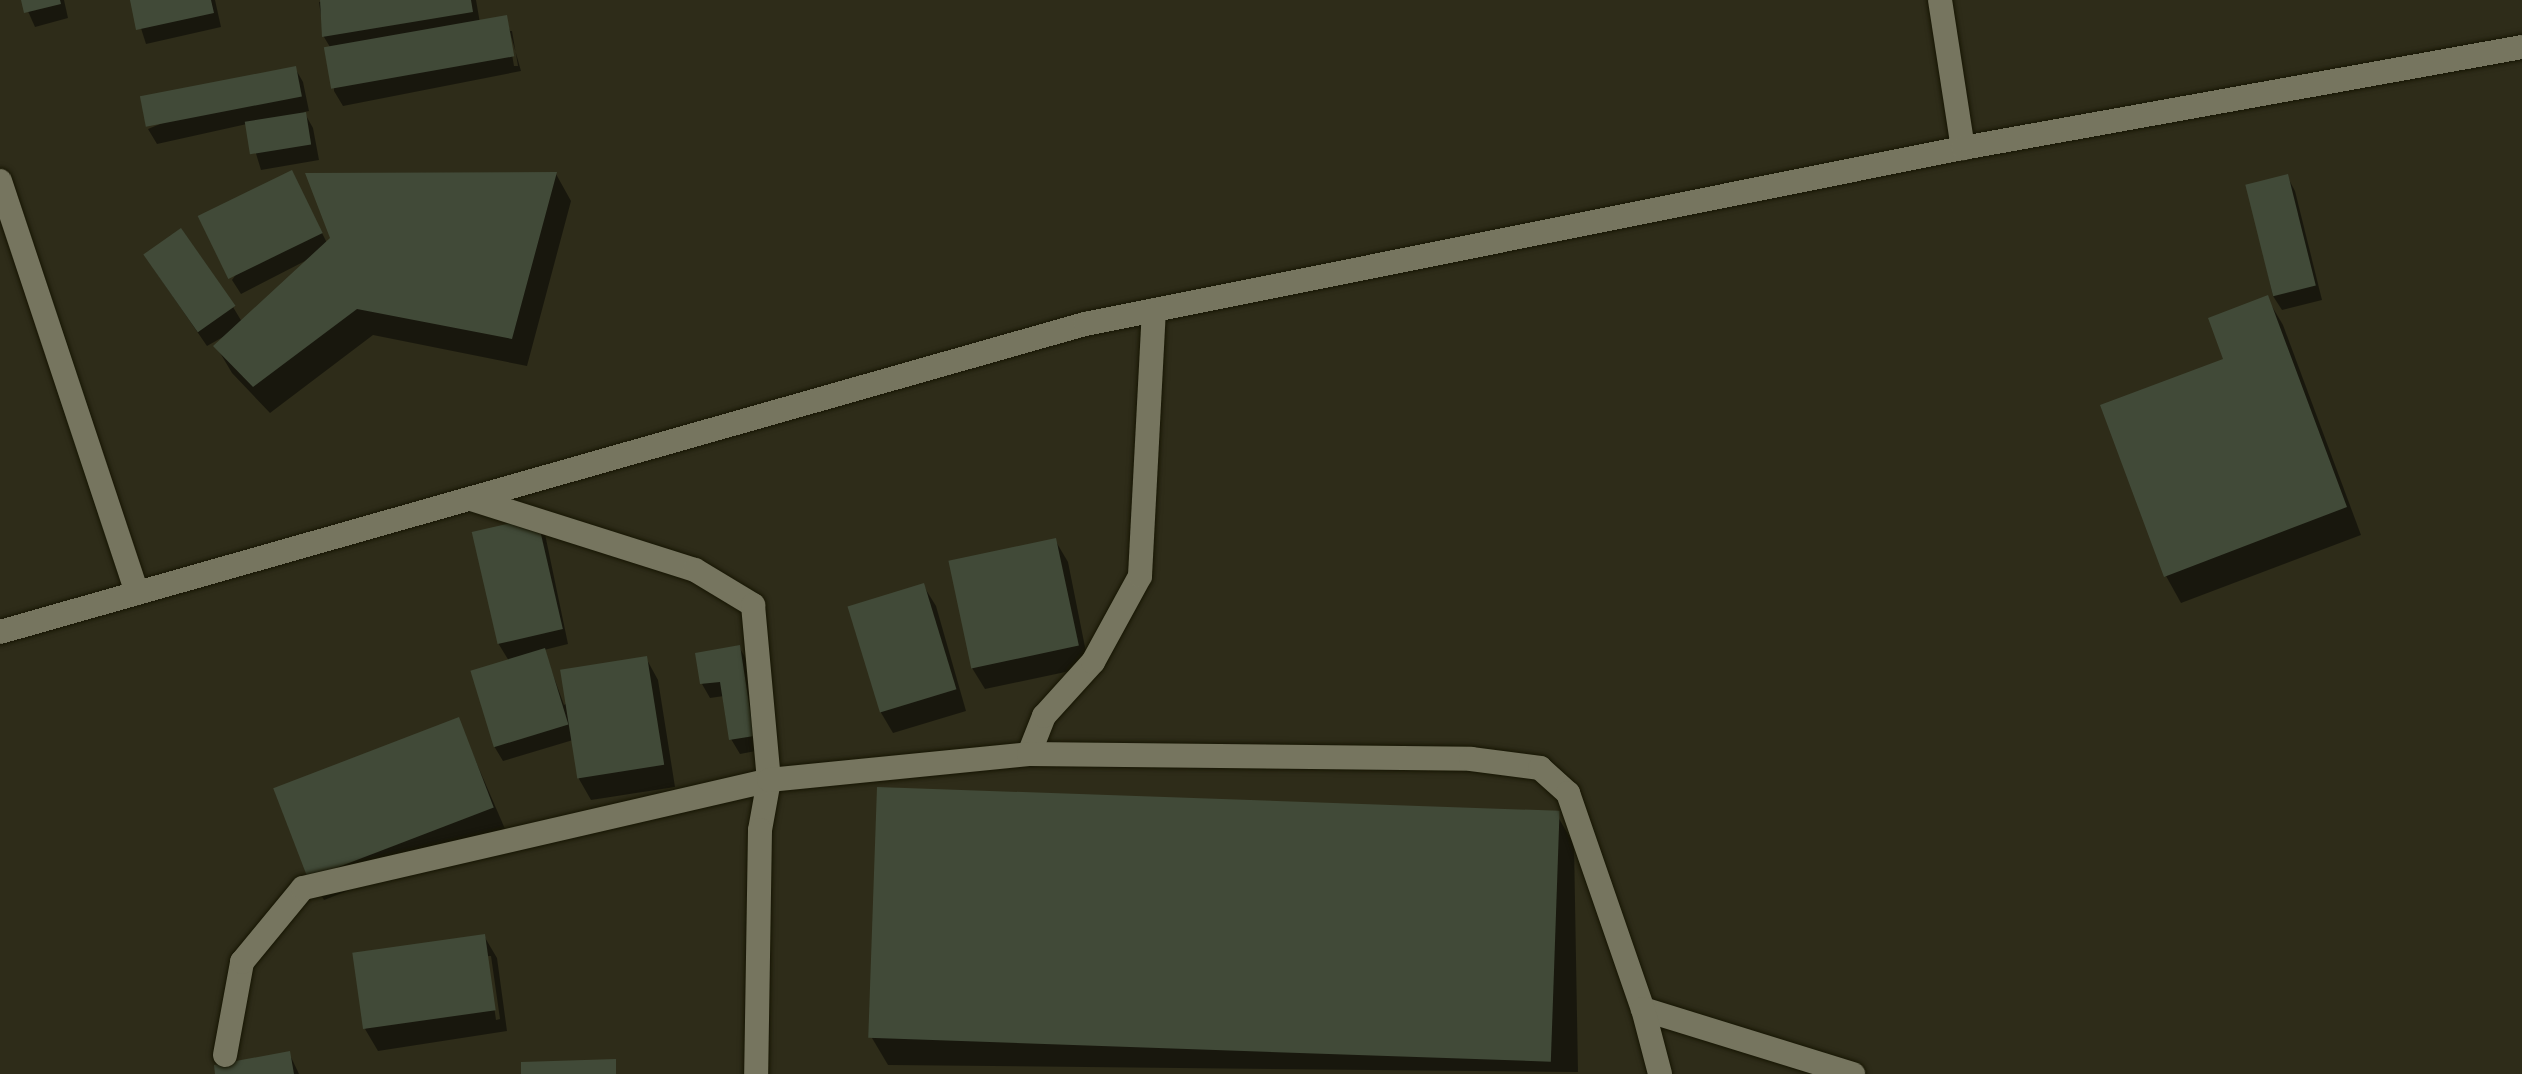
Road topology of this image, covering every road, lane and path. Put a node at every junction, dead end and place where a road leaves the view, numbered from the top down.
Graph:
1 (1940, 0) edge
2 (2522, 47) edge
3 (1963, 148) junction
4 (0, 181) edge
5 (1154, 310) junction
6 (471, 499) junction
7 (137, 593) junction
8 (0, 632) edge
9 (1029, 754) junction
10 (769, 780) junction
11 (1643, 1009) junction
12 (225, 1055) dead end
13 (756, 1074) edge
14 (1660, 1074) edge
15 (1853, 1074) edge

1 - 3 street
2 - 3 street
3 - 5 street
4 - 7 street
5 - 6 street
5 - 9 street
6 - 7 street
6 - 10 street
7 - 8 street
9 - 10 street
9 - 11 street
10 - 12 street
10 - 13 street
11 - 14 street
11 - 15 street

